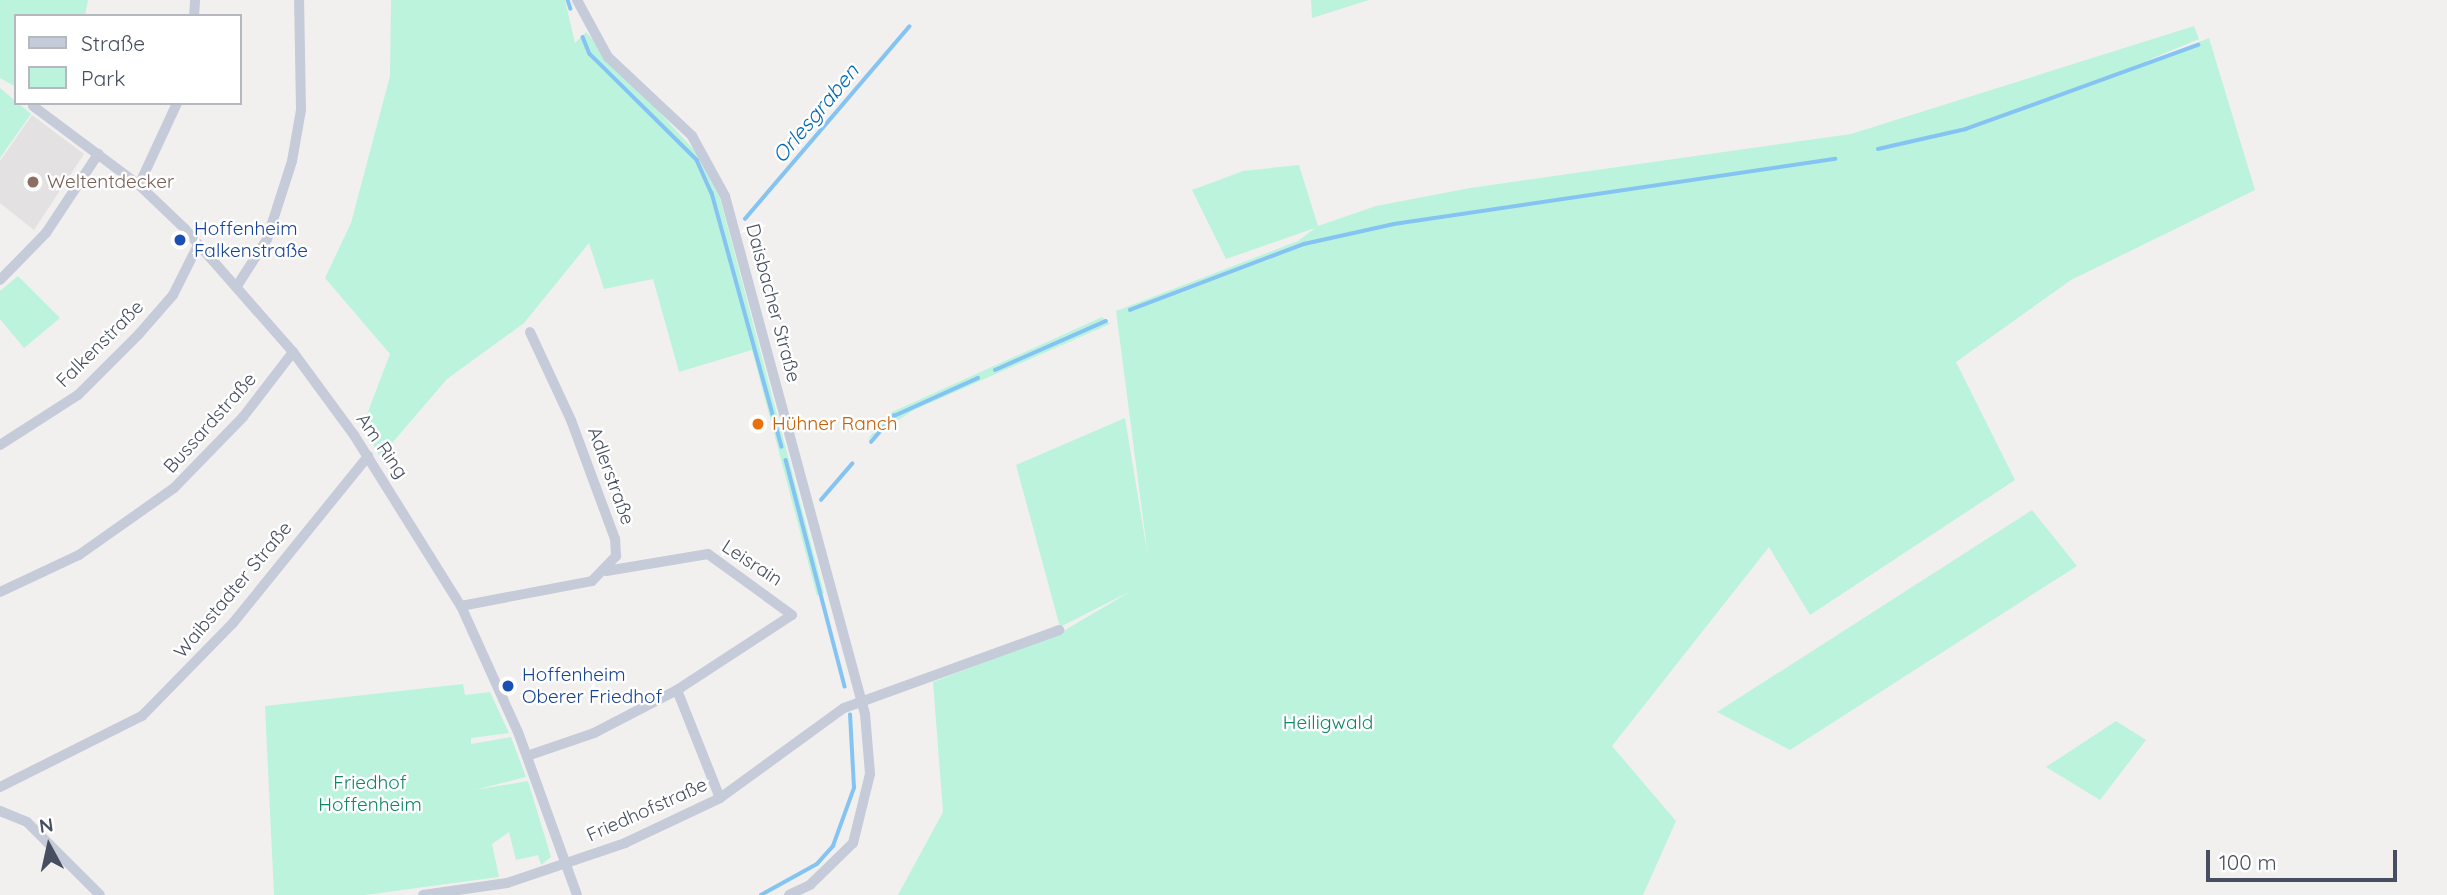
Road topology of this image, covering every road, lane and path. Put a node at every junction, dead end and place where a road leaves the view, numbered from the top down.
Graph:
1 (299, 0) edge
2 (577, 0) edge
3 (176, 105) edge
4 (33, 106) dead end
5 (98, 153) junction
6 (139, 185) junction
7 (198, 245) junction
8 (0, 281) edge
9 (237, 286) junction
10 (530, 332) dead end
11 (293, 352) junction
12 (0, 445) edge
13 (368, 456) junction
14 (606, 571) junction
15 (0, 592) edge
16 (461, 606) junction
17 (1059, 630) dead end
18 (677, 690) junction
19 (861, 701) junction
20 (527, 756) junction
21 (0, 787) edge
22 (720, 798) junction
23 (0, 811) edge
24 (567, 862) junction
25 (100, 895) edge
26 (423, 895) edge
27 (577, 895) edge
28 (789, 895) edge

1 - 9 street
2 - 19 street, Daisbacher Straße
3 - 6 street
4 - 5 street, Am Ring
5 - 6 street, Am Ring
5 - 8 street
6 - 7 street, Am Ring
7 - 9 street, Am Ring
7 - 12 street, Falkenstraße
9 - 11 street, Am Ring
10 - 14 street, Adlerstraße
11 - 13 street, Am Ring
11 - 15 street, Bussardstraße
13 - 16 street, Am Ring
13 - 21 street, Waibstadter Straße
14 - 16 street
14 - 18 street, Leisrain
16 - 20 street, Am Ring
17 - 19 street
18 - 20 street
18 - 22 street
19 - 22 street, Friedhofstraße
19 - 28 street, Daisbacher Straße
20 - 24 street, Am Ring
22 - 24 street, Friedhofstraße
23 - 25 street
24 - 26 street, Friedhofstraße
24 - 27 street, Am Ring

